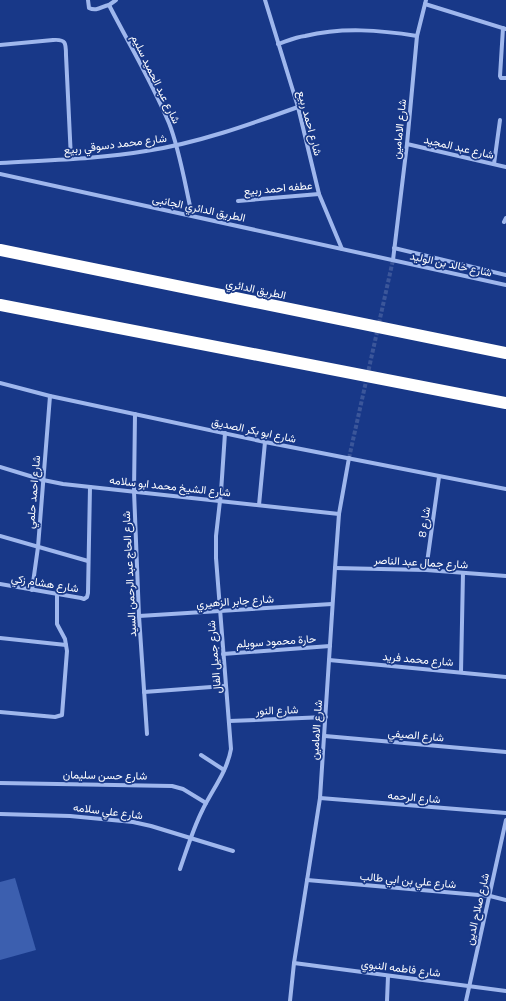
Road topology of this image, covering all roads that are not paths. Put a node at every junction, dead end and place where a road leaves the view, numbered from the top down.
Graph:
1 (88, 0) edge
2 (116, 0) edge
3 (265, 0) edge
4 (425, 2) edge
5 (109, 5) junction
6 (505, 29) edge
7 (418, 36) junction
8 (278, 44) junction
9 (0, 45) edge
10 (506, 78) edge
11 (298, 107) junction
12 (500, 120) dead end
13 (407, 144) junction
14 (176, 145) junction
15 (71, 159) junction
16 (0, 163) edge
17 (494, 164) junction
18 (506, 166) edge
19 (0, 174) edge
20 (320, 194) junction
21 (238, 201) dead end
22 (192, 215) junction
23 (394, 248) junction
24 (342, 249) junction
25 (0, 250) edge
26 (393, 260) junction
27 (506, 276) edge
28 (506, 285) edge
29 (0, 305) edge
30 (506, 353) edge
31 (0, 383) edge
32 (50, 396) junction
33 (506, 403) edge
34 (135, 414) junction
35 (224, 433) junction
36 (265, 442) junction
37 (349, 458) junction
38 (0, 467) edge
39 (439, 477) junction
40 (43, 480) junction
41 (90, 487) junction
42 (506, 489) edge
43 (134, 491) junction
44 (220, 501) junction
45 (259, 505) junction
46 (339, 514) junction
47 (0, 536) edge
48 (38, 547) junction
49 (88, 561) junction
50 (335, 568) junction
51 (426, 570) junction
52 (463, 573) junction
53 (506, 576) edge
54 (0, 584) edge
55 (32, 590) junction
56 (57, 594) junction
57 (332, 604) junction
58 (219, 611) junction
59 (139, 616) junction
60 (0, 638) edge
61 (66, 645) junction
62 (330, 646) junction
63 (223, 654) junction
64 (329, 660) junction
65 (461, 672) junction
66 (506, 677) edge
67 (226, 686) junction
68 (144, 692) junction
69 (0, 712) edge
70 (326, 717) junction
71 (229, 721) junction
72 (147, 734) dead end
73 (325, 736) junction
74 (506, 752) edge
75 (201, 756) dead end
76 (224, 770) junction
77 (0, 783) edge
78 (320, 798) junction
79 (206, 803) junction
80 (506, 813) edge
81 (0, 814) edge
82 (506, 820) edge
83 (191, 838) junction
84 (233, 851) dead end
85 (180, 869) dead end
86 (307, 880) junction
87 (490, 896) junction
88 (506, 900) edge
89 (294, 963) junction
90 (388, 976) junction
91 (469, 986) junction
92 (506, 991) edge
93 (290, 1001) edge
94 (387, 1001) edge
95 (466, 1001) edge

1 - 5 street
2 - 5 street
3 - 8 street, شارع احمد ربيع
4 - 6 street
4 - 7 street, شارع الامامين
5 - 14 street, شارع عبد الحميد سليم
6 - 10 street
7 - 8 street
7 - 13 street, شارع الامامين
8 - 11 street, شارع احمد ربيع
9 - 15 street
11 - 14 street, شارع محمد دسوقي ربيع
11 - 20 street, شارع احمد ربيع
12 - 17 street
13 - 17 street, شارع عبد المجيد
13 - 23 street, شارع الامامين
14 - 15 street, شارع محمد دسوقي ربيع
14 - 22 street, شارع عبد الحميد سليم
15 - 16 street, شارع محمد دسوقي ربيع
17 - 18 street, شارع عبد المجيد
19 - 22 street, الطريق الدائري الجانبى
20 - 21 street, عطفه احمد ربيع
20 - 24 street, شارع احمد ربيع
22 - 24 street, الطريق الدائري الجانبى
23 - 26 street, شارع الامامين
23 - 27 street
24 - 26 street, الطريق الدائري الجانبى
25 - 30 highway, الطريق الدائري
26 - 28 street, شارع خالد بن الوليد
29 - 33 highway
31 - 32 street, شارع ابو بكر الصديق
32 - 34 street, شارع ابو بكر الصديق
32 - 40 street, شارع احمد حلمي
34 - 35 street, شارع ابو بكر الصديق
34 - 43 street, شارع الحاج عبد الرحمن السيد
35 - 36 street, شارع ابو بكر الصديق
35 - 44 street, شارع جميل الفال
36 - 37 street, شارع ابو بكر الصديق
36 - 45 street
37 - 39 street, شارع ابو بكر الصديق
37 - 46 street, شارع الامامين
38 - 40 street, شارع الشيخ محمد ابو سلامه
39 - 42 street, شارع ابو بكر الصديق
39 - 51 street, شارع 8
40 - 41 street, شارع الشيخ محمد ابو سلامه
40 - 48 street, شارع احمد حلمي
41 - 43 street, شارع الشيخ محمد ابو سلامه
41 - 49 street
43 - 44 street, شارع الشيخ محمد ابو سلامه
43 - 59 street, شارع الحاج عبد الرحمن السيد
44 - 45 street, شارع الشيخ محمد ابو سلامه
44 - 58 street, شارع جميل الفال
45 - 46 street, شارع الشيخ محمد ابو سلامه
46 - 50 street, شارع الامامين
47 - 48 street
48 - 49 street
48 - 55 street, شارع احمد حلمي
49 - 56 street, شارع هشام زكي
50 - 51 street, شارع جمال عبد الناصر
50 - 57 street, شارع الامامين
51 - 52 street, شارع جمال عبد الناصر
52 - 53 street, شارع جمال عبد الناصر
52 - 65 street
54 - 55 street, شارع هشام زكي
55 - 56 street, شارع هشام زكي
56 - 61 street
57 - 58 street, شارع جابر الزهيري
57 - 62 street, شارع الامامين
58 - 59 street, شارع جابر الزهيري
58 - 63 street, شارع جميل الفال
59 - 68 street, شارع الحاج عبد الرحمن السيد
60 - 61 street
61 - 69 street
62 - 63 street, حارة محمود سويلم
62 - 64 street, شارع الامامين
63 - 67 street, شارع جميل الفال
64 - 65 street, شارع محمد فريد
64 - 70 street, شارع الامامين
65 - 66 street, شارع محمد فريد
67 - 68 street
67 - 71 street, شارع جميل الفال
68 - 72 street, شارع الحاج عبد الرحمن السيد
70 - 71 street, شارع النور
70 - 73 street, شارع الامامين
71 - 76 street, شارع جميل الفال
73 - 74 street, شارع الصيفي
73 - 78 street, شارع الامامين
75 - 76 street
76 - 79 street, شارع جميل الفال
77 - 79 street, شارع حسن سليمان
78 - 80 street, شارع الرحمه
78 - 86 street, شارع الامامين
79 - 83 street, شارع جميل الفال
81 - 83 street, شارع علي سلامه
82 - 87 street, شارع صلاح الدين
83 - 84 street, شارع علي سلامه
83 - 85 street, شارع جميل الفال
86 - 87 street, شارع علي بن ابي طالب
86 - 89 street, شارع الامامين
87 - 88 street, شارع علي بن ابي طالب
87 - 91 street, شارع صلاح الدين
89 - 90 street, شارع فاطمه النبوي
89 - 93 street, شارع الامامين
90 - 91 street, شارع فاطمه النبوي
90 - 94 street
91 - 92 street, شارع فاطمه النبوي
91 - 95 street, شارع صلاح الدين

